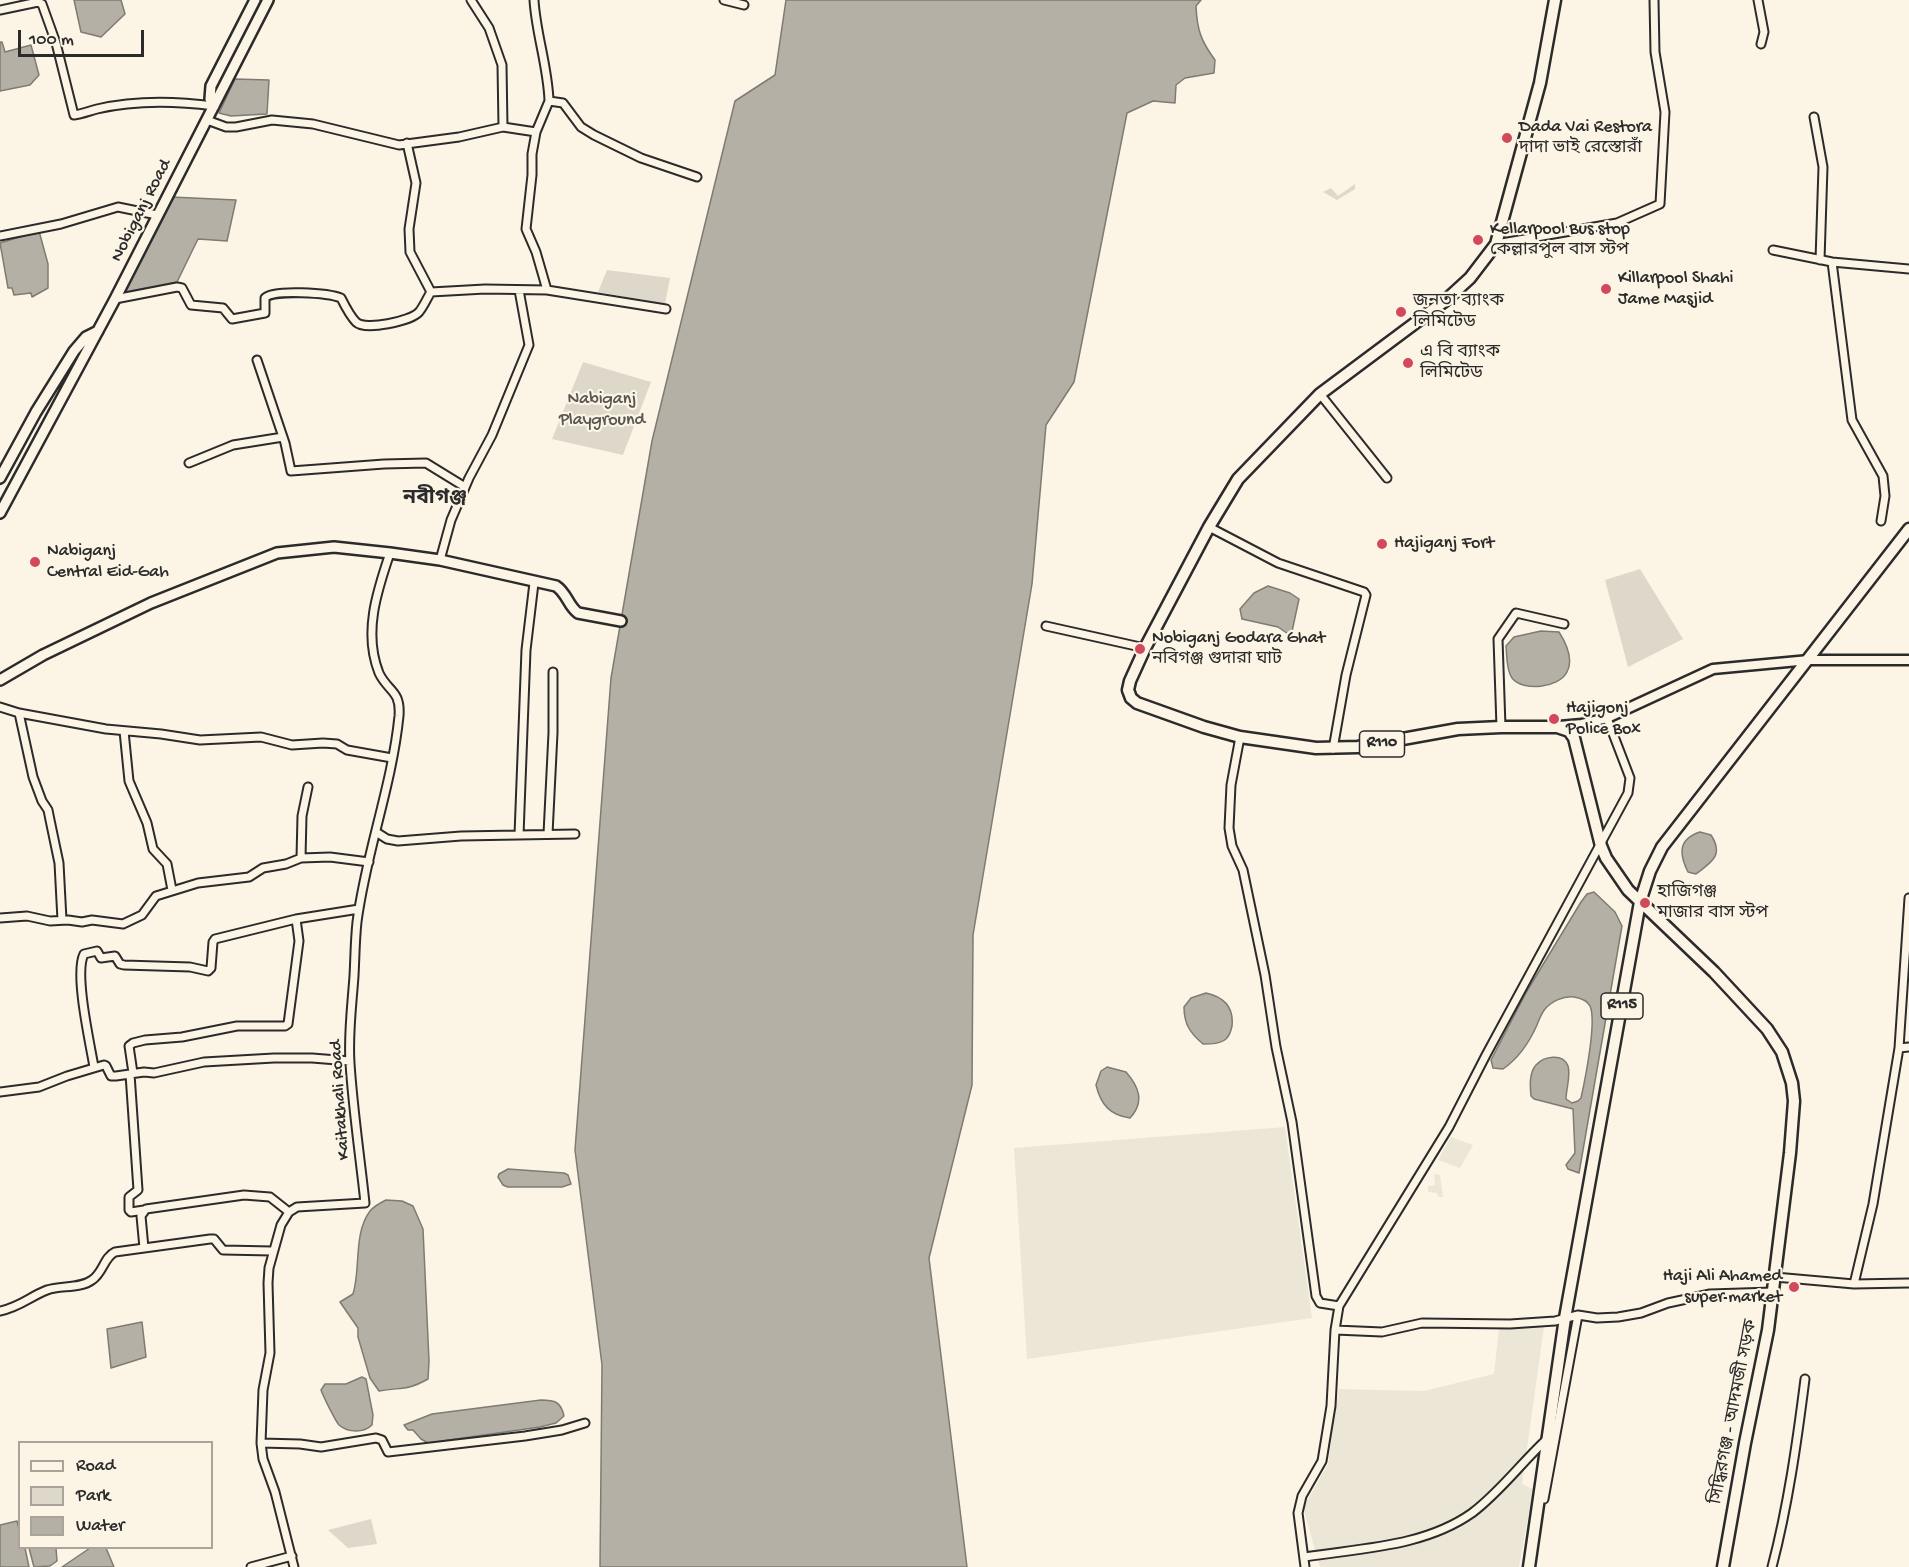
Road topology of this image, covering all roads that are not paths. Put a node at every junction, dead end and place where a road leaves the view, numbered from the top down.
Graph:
1 (255, 0) edge
2 (268, 0) edge
3 (471, 0) edge
4 (534, 0) edge
5 (724, 0) edge
6 (1554, 0) edge
7 (1654, 0) edge
8 (1758, 0) edge
9 (29, 2) edge
10 (744, 5) dead end
11 (0, 10) edge
12 (1761, 44) dead end
13 (549, 101) junction
14 (214, 106) junction
15 (1814, 117) dead end
16 (207, 120) junction
17 (503, 127) junction
18 (536, 132) junction
19 (407, 143) junction
20 (697, 177) dead end
21 (157, 215) junction
22 (0, 236) edge
23 (1496, 244) junction
24 (1773, 250) dead end
25 (1820, 260) junction
26 (1832, 262) junction
27 (1909, 269) edge
28 (519, 290) junction
29 (547, 290) junction
30 (431, 292) junction
31 (115, 299) junction
32 (666, 309) dead end
33 (98, 331) junction
34 (256, 360) dead end
35 (1320, 394) junction
36 (284, 437) junction
37 (189, 463) dead end
38 (0, 478) edge
39 (1387, 478) dead end
40 (465, 487) junction
41 (0, 513) edge
42 (1881, 521) dead end
43 (1209, 527) junction
44 (1909, 529) edge
45 (390, 553) junction
46 (440, 560) junction
47 (534, 583) junction
48 (621, 621) dead end
49 (1564, 624) dead end
50 (1047, 626) dead end
51 (1144, 648) junction
52 (1809, 660) junction
53 (1909, 660) edge
54 (553, 672) dead end
55 (0, 680) edge
56 (0, 707) edge
57 (19, 713) junction
58 (1607, 718) junction
59 (1501, 727) junction
60 (1557, 727) junction
61 (124, 731) junction
62 (1240, 737) junction
63 (1333, 749) junction
64 (392, 758) junction
65 (308, 787) dead end
66 (376, 832) junction
67 (548, 834) junction
68 (575, 834) dead end
69 (519, 835) junction
70 (1601, 846) junction
71 (301, 858) junction
72 (369, 862) junction
73 (172, 890) junction
74 (1909, 898) edge
75 (1640, 902) junction
76 (359, 909) junction
77 (0, 918) edge
78 (296, 919) junction
79 (62, 920) junction
80 (1909, 1047) edge
81 (1899, 1048) junction
82 (350, 1061) junction
83 (94, 1067) junction
84 (132, 1074) junction
85 (0, 1092) edge
86 (144, 1210) junction
87 (289, 1212) junction
88 (144, 1248) junction
89 (273, 1251) junction
90 (1775, 1278) junction
91 (1909, 1283) edge
92 (1854, 1284) junction
93 (1773, 1292) junction
94 (1340, 1306) junction
95 (0, 1311) edge
96 (1578, 1315) junction
97 (1564, 1318) junction
98 (1335, 1330) junction
99 (1804, 1379) dead end
100 (585, 1423) dead end
101 (1549, 1437) junction
102 (261, 1443) junction
103 (292, 1556) junction
104 (1305, 1557) junction
105 (250, 1567) edge
106 (294, 1567) edge
107 (1305, 1567) edge
108 (1531, 1567) edge
109 (1723, 1567) edge
110 (1772, 1567) edge

1 - 14 main road, Nobiganj Road
2 - 14 main road, Nobiganj Road
3 - 17 street
4 - 13 street
5 - 10 street
6 - 23 main road, R110
7 - 23 street
8 - 12 street
9 - 11 street
9 - 14 street
13 - 18 street
13 - 20 street
14 - 16 main road, Nobiganj Road
15 - 25 street
16 - 19 street
16 - 21 main road, Nobiganj Road
17 - 18 street
17 - 19 street
18 - 29 street
19 - 30 street
21 - 22 street
21 - 31 main road, Nobiganj Road
23 - 35 main road, R110
24 - 25 street
25 - 26 street
26 - 27 street
26 - 42 street
28 - 29 street
28 - 30 street
28 - 40 street
29 - 32 street
30 - 31 street
31 - 33 main road, Nobiganj Road
33 - 38 main road, Nobiganj Road
33 - 41 main road, Nobiganj Road
34 - 36 street
35 - 39 street
35 - 43 main road, R110
36 - 37 street
36 - 40 street
40 - 46 street
43 - 51 main road, R110
43 - 63 street
44 - 52 main road, R115
45 - 46 main road
45 - 55 main road
45 - 64 street, Kaitakhali Road
46 - 47 main road
47 - 48 main road
47 - 69 street
49 - 59 street
50 - 51 street
51 - 62 main road, R110
52 - 53 street
52 - 58 street
52 - 75 main road, R115
54 - 67 street
56 - 57 street
57 - 61 street
57 - 79 street
58 - 60 street
58 - 70 street
59 - 60 main road, R110
59 - 63 main road, R110
60 - 70 main road, সিদ্ধিরগঞ্জ - আদমজী সড়ক
61 - 64 street
61 - 73 street
62 - 63 main road, R110
62 - 94 street
64 - 66 street, Kaitakhali Road
65 - 71 street
66 - 69 street
66 - 72 street, Kaitakhali Road
67 - 68 street
67 - 69 street
70 - 75 main road, সিদ্ধিরগঞ্জ - আদমজী সড়ক
70 - 94 street
71 - 72 street
71 - 73 street
72 - 76 street, Kaitakhali Road
73 - 79 street
74 - 81 street
75 - 90 main road, সিদ্ধিরগঞ্জ - আদমজী সড়ক
75 - 97 main road, R115
76 - 78 street
76 - 82 street, Kaitakhali Road
77 - 79 street
78 - 83 street
78 - 84 street
80 - 81 street
81 - 92 street
82 - 84 street
82 - 87 street, Kaitakhali Road
83 - 84 street
83 - 85 street
84 - 86 street
86 - 87 street
86 - 88 street
87 - 89 street
88 - 89 street
88 - 95 street
89 - 102 street
90 - 92 street
90 - 93 main road, সিদ্ধিরগঞ্জ - আদমজী সড়ক
91 - 92 street
93 - 96 street
93 - 109 main road, সিদ্ধিরগঞ্জ - আদমজী সড়ক
94 - 98 street
96 - 97 street
96 - 108 street
97 - 98 street
97 - 101 main road, R115
98 - 104 street
99 - 110 street
100 - 102 street
101 - 104 street
101 - 108 main road, R115
102 - 103 street
103 - 105 street
103 - 106 street
104 - 107 street

